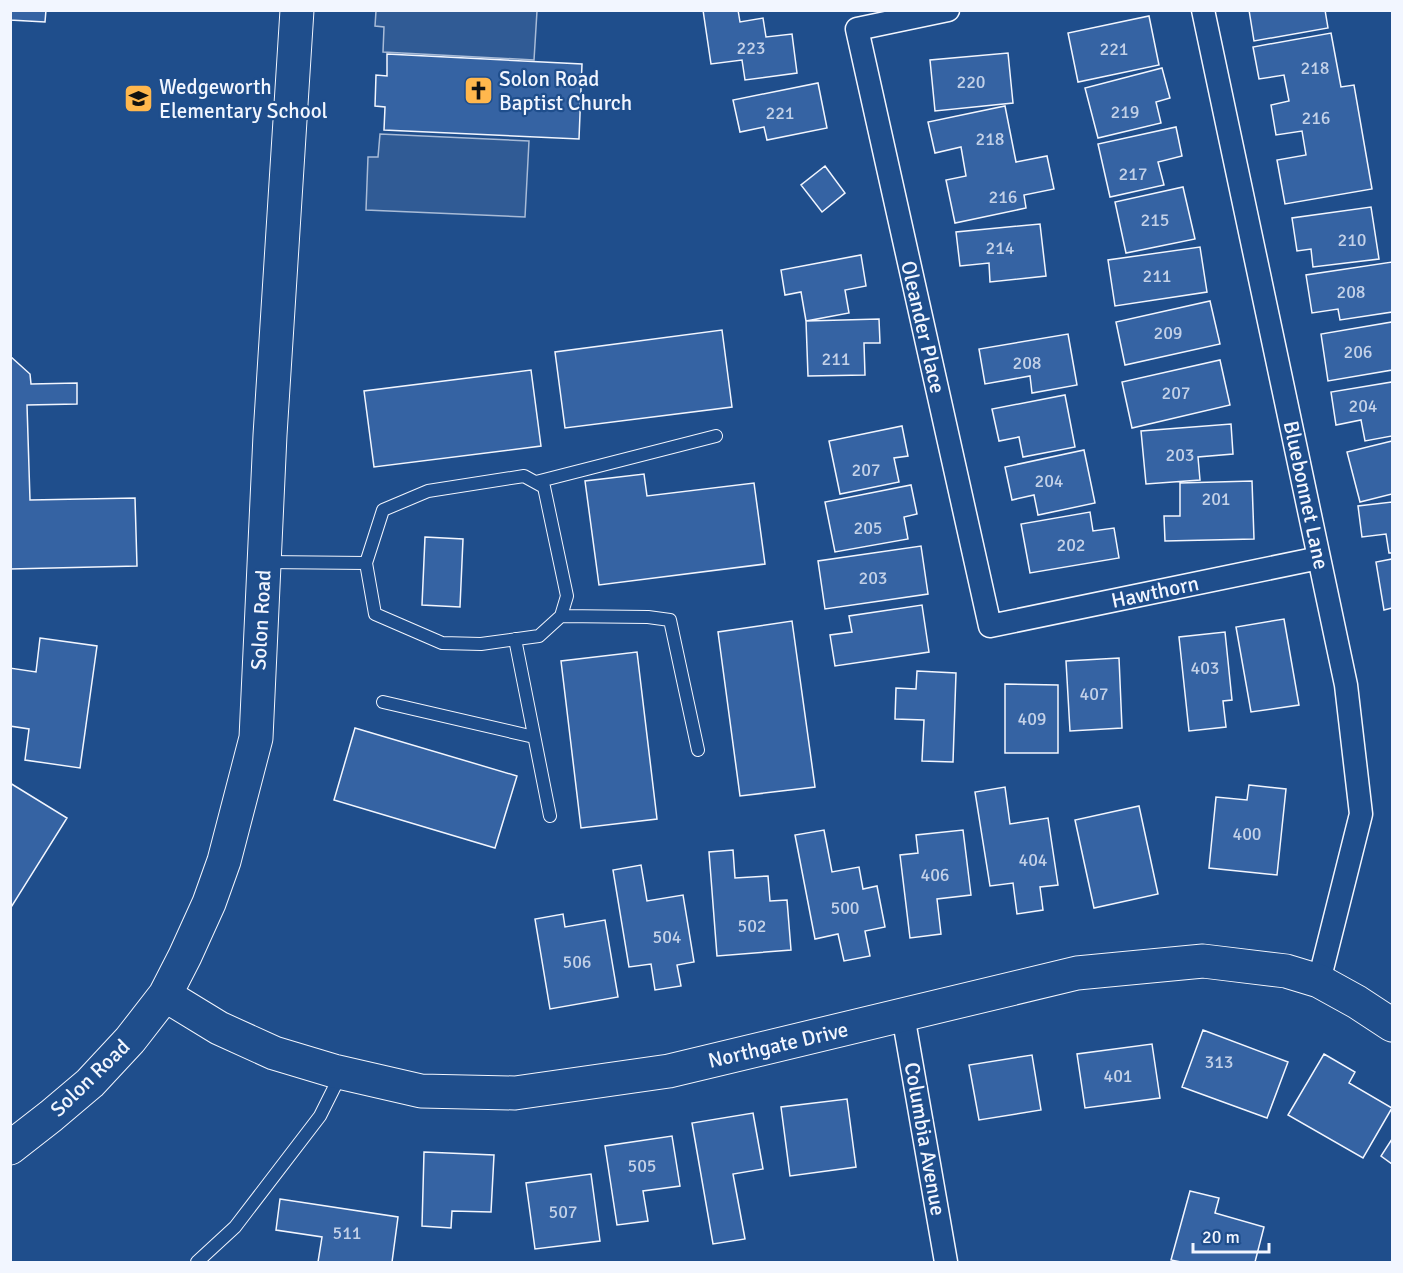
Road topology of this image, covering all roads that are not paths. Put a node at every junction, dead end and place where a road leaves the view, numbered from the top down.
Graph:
1 (297, 10) edge
2 (948, 10) edge
3 (1203, 10) edge
4 (716, 436) dead end
5 (536, 482) junction
6 (1319, 558) junction
7 (264, 562) junction
8 (366, 563) junction
9 (561, 616) junction
10 (990, 626) joint
11 (515, 639) junction
12 (383, 702) dead end
13 (534, 736) junction
14 (698, 750) dead end
15 (550, 816) dead end
16 (1319, 981) junction
17 (165, 995) junction
18 (903, 1015) junction
19 (1392, 1025) edge
20 (342, 1073) junction
21 (10, 1148) edge
22 (197, 1263) edge
23 (946, 1263) edge

1 - 7 street, Solon Road
2 - 10 street, Oleander Place
3 - 6 street, Bluebonnet Lane
4 - 5 lane
5 - 8 lane
5 - 9 lane
6 - 10 street, Hawthorn
6 - 16 street, Bluebonnet Lane
7 - 8 lane
7 - 17 street, Solon Road
8 - 11 lane
9 - 11 lane
9 - 14 lane
11 - 13 lane
12 - 13 lane
13 - 15 lane
16 - 18 street, Northgate Drive
16 - 19 street, Northgate Drive
17 - 20 street, Northgate Drive
17 - 21 street, Solon Road
18 - 20 street, Northgate Drive
18 - 23 street, Columbia Avenue
20 - 22 lane

